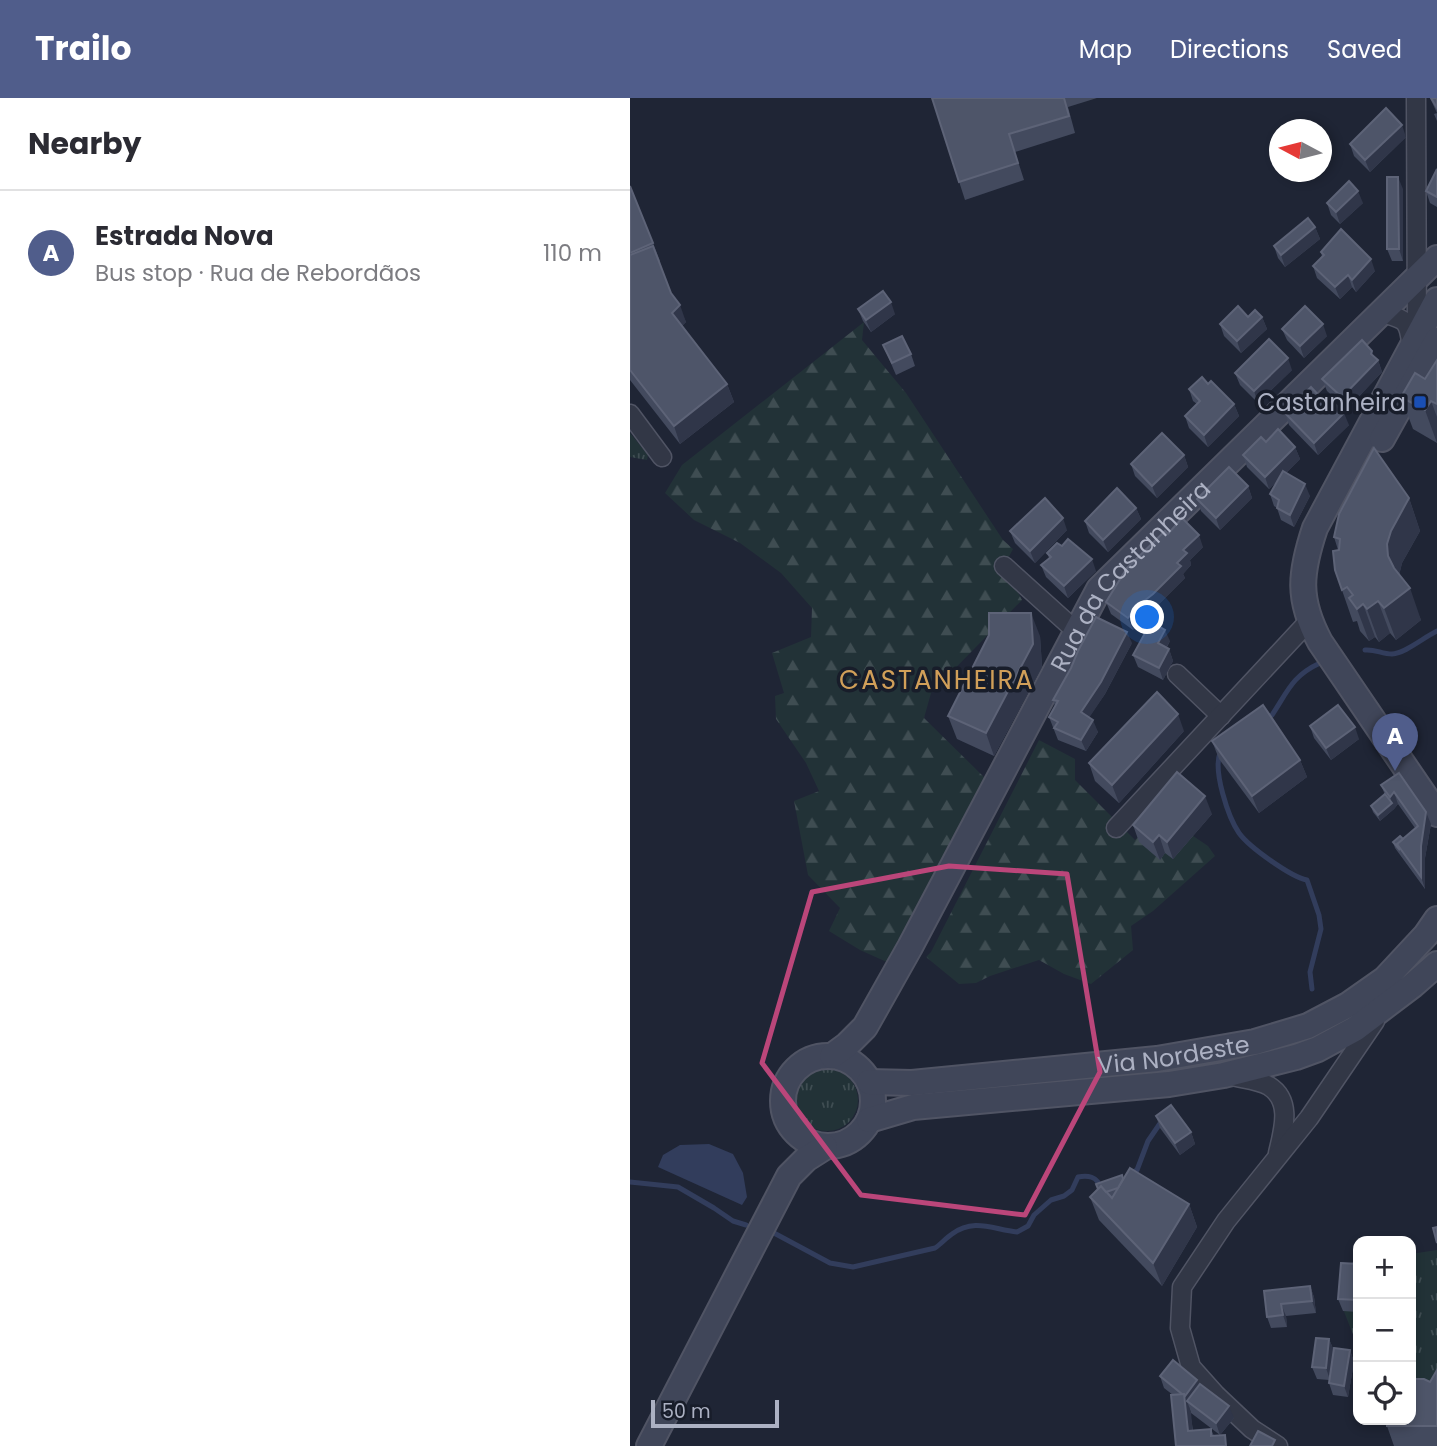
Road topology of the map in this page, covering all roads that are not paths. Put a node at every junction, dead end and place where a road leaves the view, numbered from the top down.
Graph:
1 (1416, 98) edge
2 (1437, 258) edge
3 (1416, 278) junction
4 (1437, 300) edge
5 (1380, 312) junction
6 (1422, 342) edge
7 (630, 414) edge
8 (662, 457) dead end
9 (1004, 566) dead end
10 (1310, 621) junction
11 (1076, 631) junction
12 (1177, 674) dead end
13 (1221, 716) junction
14 (1437, 785) edge
15 (1437, 814) edge
16 (1116, 828) dead end
17 (1437, 919) edge
18 (1433, 970) edge
19 (1384, 1007) junction
20 (865, 1027) junction
21 (832, 1056) junction
22 (1224, 1075) junction
23 (867, 1078) junction
24 (869, 1120) junction
25 (790, 1128) junction
26 (825, 1147) junction
27 (1276, 1160) junction
28 (789, 1176) junction
29 (649, 1446) edge
30 (1278, 1446) edge

1 - 3 street
2 - 3 main road, Rua da Castanheira
3 - 5 main road, Rua da Castanheira
3 - 6 street
4 - 6 main road
5 - 6 street
5 - 11 main road, Rua da Castanheira
6 - 10 main road
6 - 14 main road
7 - 8 street
9 - 11 street
10 - 13 street
10 - 15 main road
11 - 20 main road, Rua da Castanheira
12 - 13 street
13 - 16 street
17 - 23 main road, Via Nordeste
18 - 19 main road, Via Nordeste
19 - 22 main road, Via Nordeste
19 - 27 street
20 - 21 main road, Rua da Castanheira
20 - 23 main road, Rua da Castanheira
21 - 23 main road
21 - 25 main road
22 - 24 main road, Via Nordeste
22 - 27 street
23 - 24 main road
24 - 26 main road
25 - 26 main road
25 - 28 main road
26 - 28 main road
27 - 30 street
28 - 29 main road

